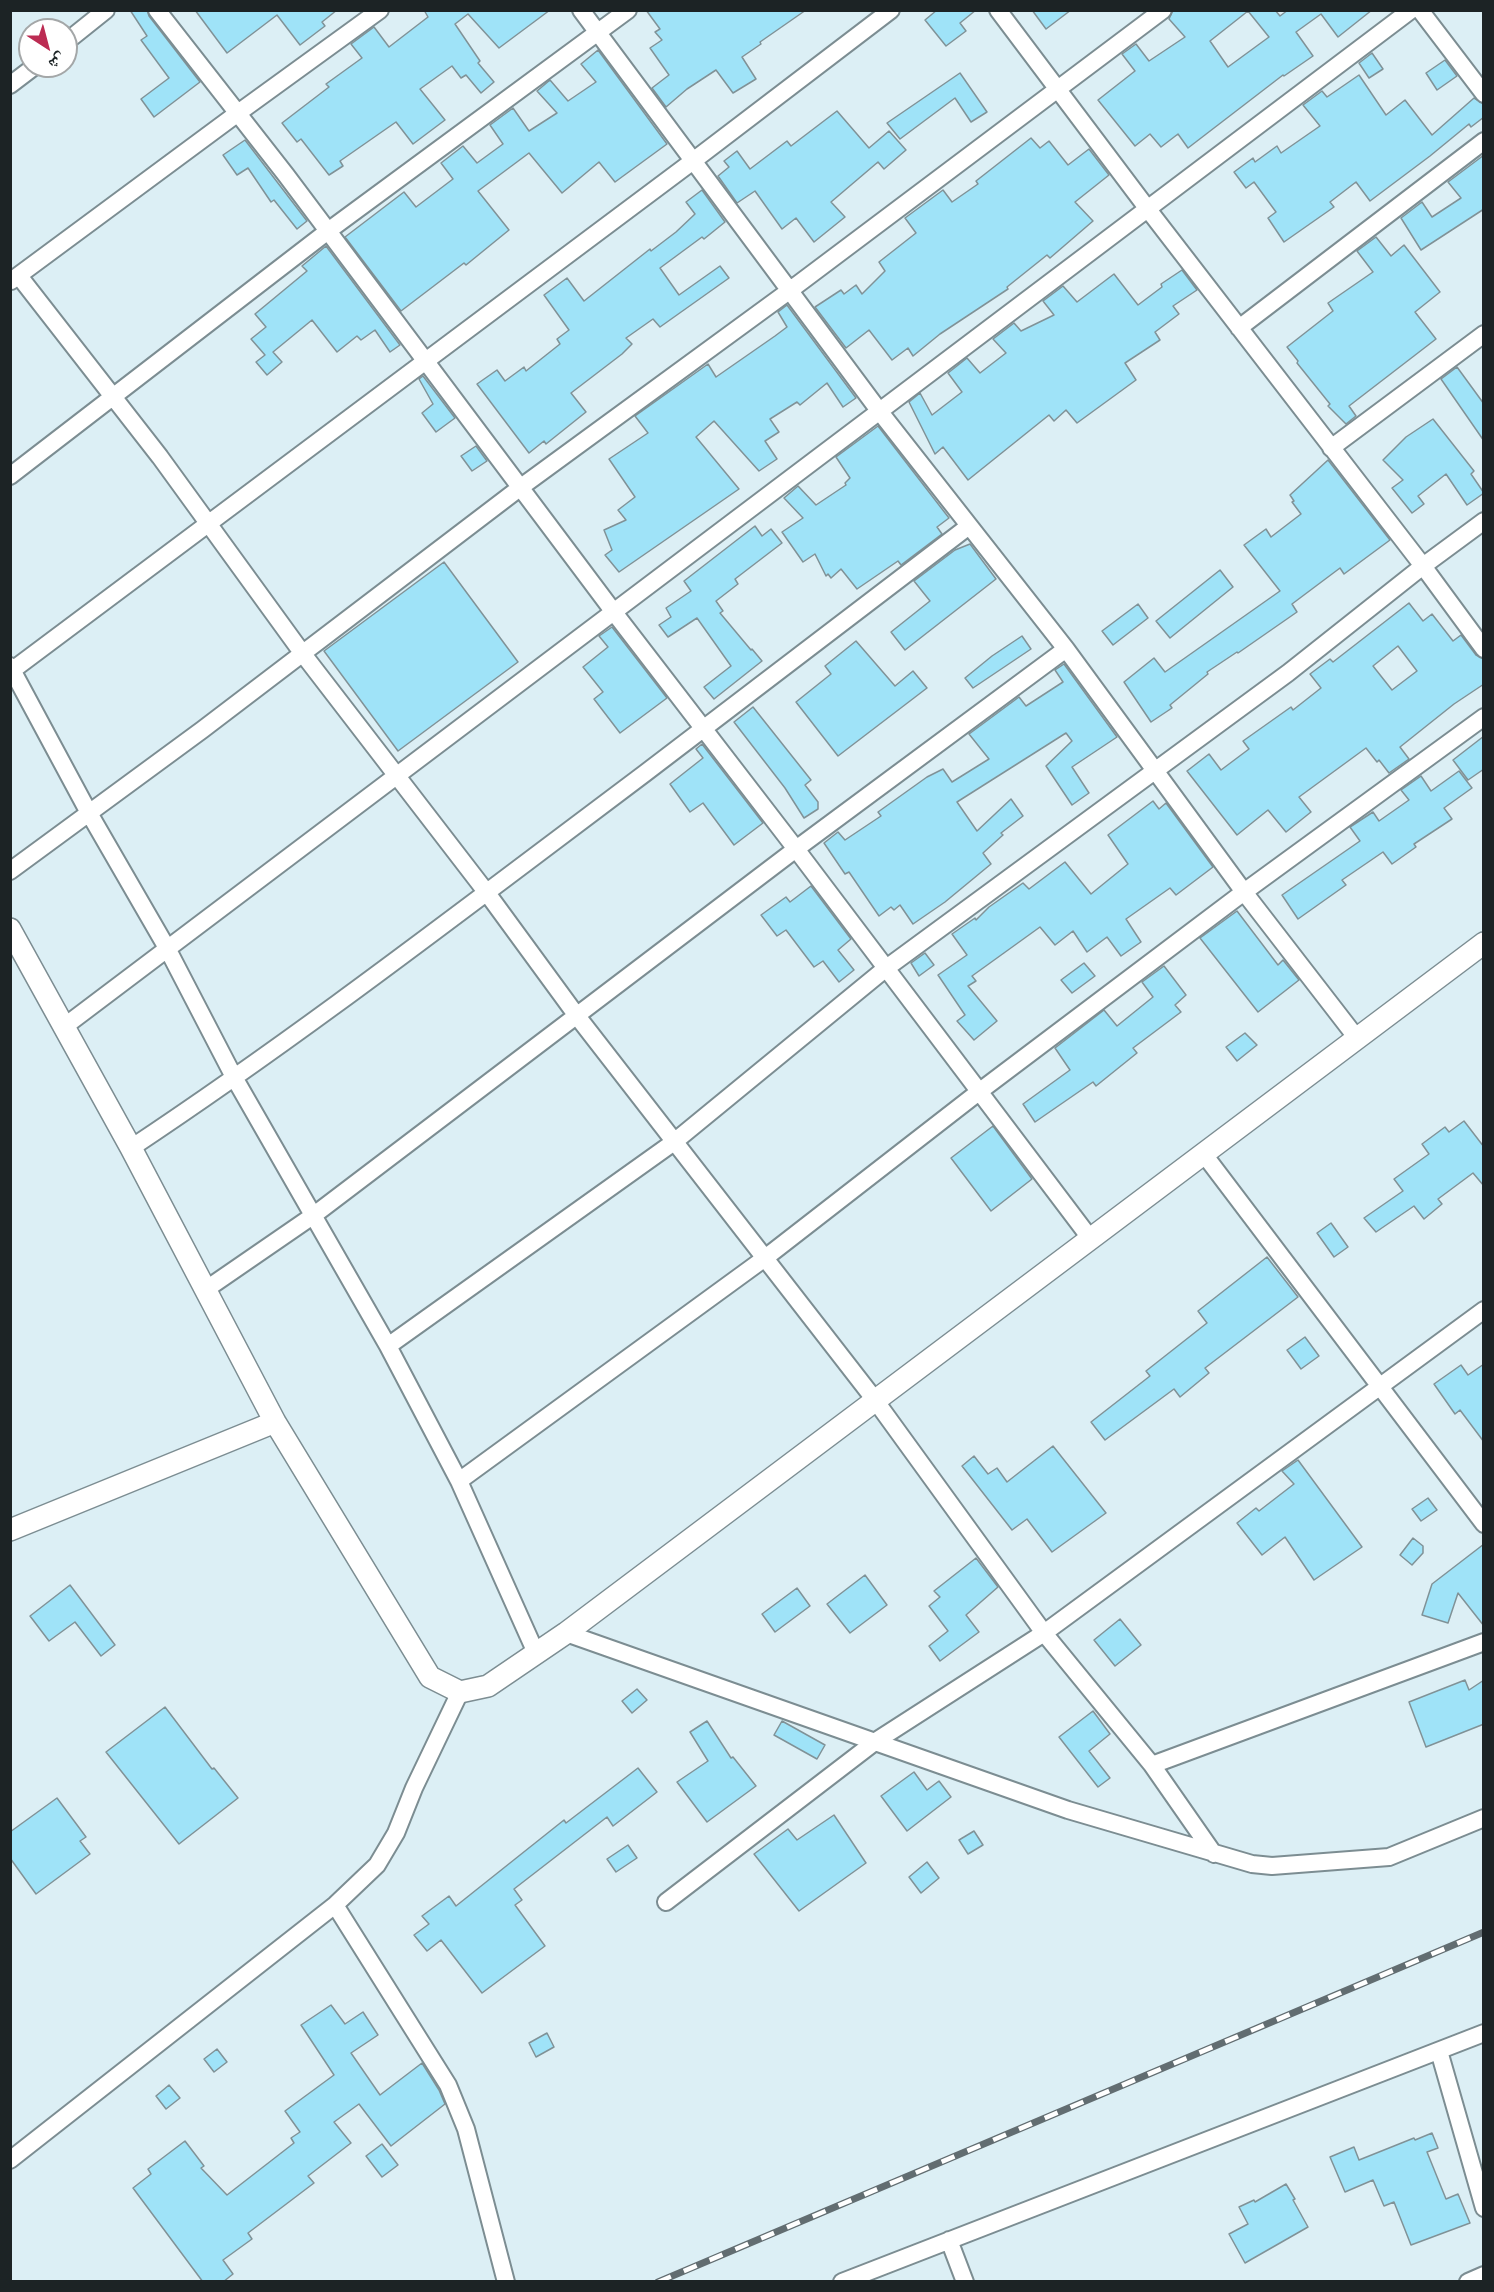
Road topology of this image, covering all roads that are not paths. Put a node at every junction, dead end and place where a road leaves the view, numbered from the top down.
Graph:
1 (106, 10) edge
2 (157, 10) edge
3 (380, 10) edge
4 (581, 10) edge
5 (628, 10) edge
6 (891, 10) edge
7 (998, 10) edge
8 (1163, 10) edge
9 (1411, 10) edge
10 (1420, 10) edge
11 (78, 32) edge
12 (598, 33) junction
13 (1057, 89) junction
14 (1484, 94) edge
15 (238, 113) junction
16 (1484, 141) edge
17 (693, 161) junction
18 (1147, 208) junction
19 (328, 231) junction
20 (15, 279) edge
21 (789, 291) junction
22 (1239, 328) junction
23 (1484, 334) edge
24 (424, 361) junction
25 (114, 397) junction
26 (880, 412) junction
27 (1331, 448) junction
28 (10, 476) edge
29 (521, 487) junction
30 (1484, 521) edge
31 (208, 524) junction
32 (969, 526) junction
33 (1423, 566) junction
34 (613, 611) junction
35 (1066, 649) junction
36 (1484, 649) edge
37 (303, 654) junction
38 (11, 669) edge
39 (1484, 717) edge
40 (703, 730) junction
41 (1156, 771) junction
42 (396, 775) junction
43 (89, 813) junction
44 (796, 849) junction
45 (10, 871) edge
46 (1244, 892) junction
47 (487, 893) junction
48 (10, 929) edge
49 (1484, 943) edge
50 (167, 948) junction
51 (885, 969) junction
52 (577, 1016) junction
53 (65, 1026) junction
54 (1356, 1037) junction
55 (235, 1079) junction
56 (980, 1091) junction
57 (674, 1142) junction
58 (132, 1148) junction
59 (1203, 1153) junction
60 (314, 1215) junction
61 (1090, 1238) junction
62 (765, 1258) junction
63 (205, 1290) junction
64 (1484, 1310) edge
65 (388, 1346) junction
66 (1381, 1386) junction
67 (875, 1400) junction
68 (275, 1422) junction
69 (459, 1481) junction
70 (1482, 1518) edge
71 (10, 1530) edge
72 (566, 1633) junction
73 (1044, 1633) junction
74 (1484, 1642) edge
75 (536, 1653) junction
76 (460, 1692) junction
77 (876, 1741) junction
78 (1152, 1765) junction
79 (1484, 1818) edge
80 (1214, 1854) junction
81 (666, 1902) dead end
82 (335, 1905) junction
83 (1484, 2033) edge
84 (1440, 2051) junction
85 (10, 2160) edge
86 (1484, 2208) edge
87 (948, 2240) junction
88 (1484, 2275) edge
89 (506, 2282) edge
90 (842, 2282) edge
91 (965, 2282) edge
92 (1468, 2282) edge

1 - 11 street
2 - 15 street
3 - 15 street
4 - 12 street
5 - 12 street
6 - 17 street
7 - 13 street
8 - 13 street
9 - 18 street
10 - 14 street
12 - 17 street
12 - 19 street
13 - 18 street
13 - 21 street
15 - 19 street
15 - 20 street
16 - 22 street
17 - 21 street
17 - 24 street
18 - 22 street
18 - 26 street
19 - 24 street
19 - 25 street
20 - 25 street
21 - 26 street
21 - 29 street
22 - 27 street
23 - 27 street
24 - 29 street
24 - 31 street
25 - 28 street
25 - 31 street
26 - 32 street
26 - 34 street
27 - 33 street
29 - 34 street
29 - 37 street
30 - 33 street
31 - 37 street
31 - 38 street
32 - 35 street
32 - 40 street
33 - 36 street
33 - 41 street
34 - 40 street
34 - 42 street
35 - 41 street
35 - 44 street
37 - 42 street
37 - 43 street
38 - 43 street
39 - 46 street
40 - 44 street
40 - 47 street
41 - 46 street
41 - 51 street
42 - 47 street
42 - 50 street
43 - 45 street
43 - 50 street
44 - 51 street
44 - 52 street
46 - 54 street
46 - 56 street
47 - 52 street
47 - 55 street
48 - 53 street
49 - 54 street
50 - 53 street
50 - 55 street
51 - 56 street
51 - 57 street
52 - 57 street
52 - 60 street
53 - 58 street
54 - 59 street
55 - 58 street
55 - 60 street
56 - 61 street
56 - 62 street
57 - 62 street
57 - 65 street
58 - 63 street
59 - 61 street
59 - 66 street
60 - 63 street
60 - 65 street
61 - 67 street
62 - 67 street
62 - 69 street
63 - 68 street
64 - 66 street
65 - 69 street
66 - 70 street
66 - 73 street
67 - 72 street
67 - 73 street
68 - 71 street
68 - 76 street
69 - 75 street
72 - 75 street
72 - 77 street
73 - 77 street
73 - 78 street
74 - 78 street
75 - 76 street
76 - 82 street
77 - 80 street
77 - 81 street
78 - 80 street
79 - 80 street
82 - 85 street
82 - 89 street
83 - 84 street
84 - 86 street
84 - 87 street
87 - 90 street
87 - 91 street
88 - 92 street

